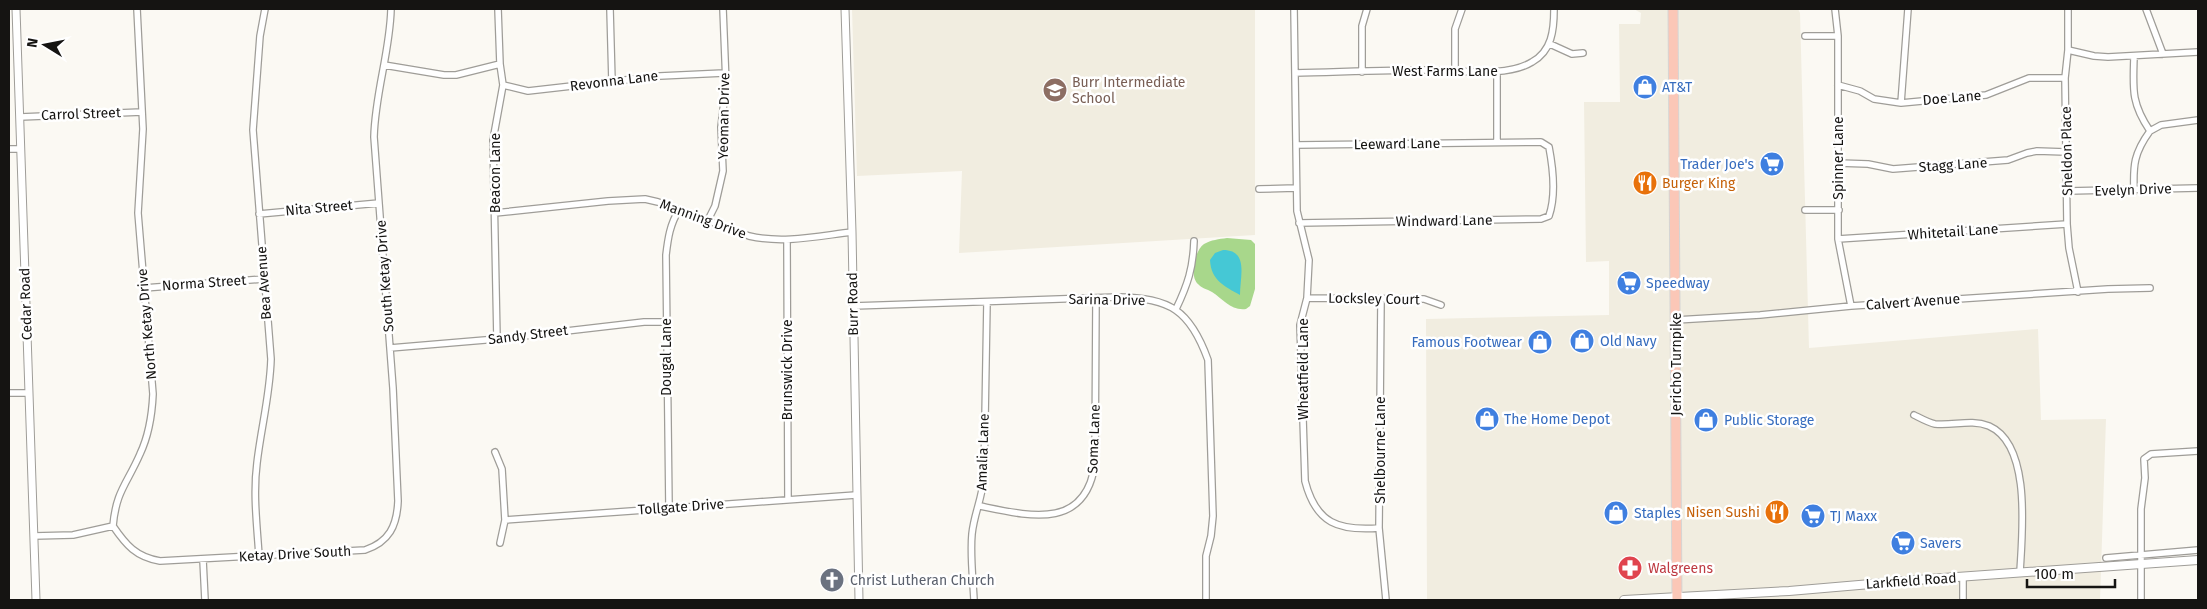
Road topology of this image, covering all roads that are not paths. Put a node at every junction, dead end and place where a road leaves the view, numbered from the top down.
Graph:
1 (16, 9) edge
2 (137, 9) edge
3 (265, 9) edge
4 (391, 9) edge
5 (498, 9) edge
6 (610, 9) edge
7 (723, 9) edge
8 (845, 9) edge
9 (1294, 9) edge
10 (1368, 9) edge
11 (1462, 9) edge
12 (1554, 9) edge
13 (1673, 9) edge
14 (1834, 9) edge
15 (1908, 9) edge
16 (2068, 9) edge
17 (2146, 9) edge
18 (1805, 36) dead end
19 (1838, 36) junction
20 (1550, 44) junction
21 (2068, 50) junction
22 (2198, 52) edge
23 (1583, 53) dead end
24 (2163, 54) junction
25 (2134, 57) junction
26 (500, 64) junction
27 (384, 65) junction
28 (1455, 70) junction
29 (1497, 71) junction
30 (1362, 72) junction
31 (724, 73) junction
32 (1295, 73) junction
33 (2065, 78) junction
34 (612, 82) junction
35 (504, 85) junction
36 (1838, 85) junction
37 (1901, 103) junction
38 (142, 112) junction
39 (20, 117) junction
40 (2198, 120) edge
41 (2150, 131) junction
42 (1497, 142) junction
43 (1296, 145) junction
44 (21, 148) junction
45 (9, 149) edge
46 (2066, 152) junction
47 (1838, 163) junction
48 (1552, 176) joint
49 (1296, 188) junction
50 (2198, 188) edge
51 (1259, 189) dead end
52 (2068, 191) junction
53 (2134, 191) junction
54 (379, 203) junction
55 (680, 210) junction
56 (1805, 210) dead end
57 (1839, 210) junction
58 (495, 213) junction
59 (259, 214) junction
60 (708, 220) junction
61 (1299, 223) junction
62 (2067, 224) junction
63 (852, 232) junction
64 (1838, 239) junction
65 (787, 240) junction
66 (1194, 241) dead end
67 (264, 279) junction
68 (144, 288) junction
69 (2150, 288) dead end
70 (2078, 292) junction
71 (1096, 298) junction
72 (1306, 298) junction
73 (1381, 299) junction
74 (987, 302) junction
75 (1441, 305) dead end
76 (853, 306) junction
77 (1851, 306) junction
78 (1176, 308) junction
79 (1676, 320) junction
80 (666, 322) junction
81 (497, 339) junction
82 (390, 348) junction
83 (9, 393) edge
84 (28, 393) junction
85 (1914, 415) dead end
86 (2198, 450) edge
87 (495, 452) dead end
88 (856, 495) junction
89 (788, 500) junction
90 (980, 506) junction
91 (669, 508) junction
92 (506, 520) junction
93 (113, 526) junction
94 (1379, 528) junction
95 (34, 536) junction
96 (385, 540) joint
97 (500, 543) dead end
98 (2198, 550) edge
99 (2141, 554) junction
100 (259, 556) junction
101 (2106, 558) dead end
102 (203, 560) junction
103 (2198, 560) edge
104 (2141, 564) junction
105 (2020, 572) junction
106 (1963, 577) junction
107 (1677, 599) edge
108 (36, 600) edge
109 (205, 600) edge
110 (859, 600) edge
111 (974, 600) edge
112 (1206, 600) edge
113 (1386, 600) edge
114 (1624, 600) edge
115 (1963, 600) edge
116 (2141, 600) edge

1 - 39 street, Cedar Road
2 - 38 street, North Ketay Drive
3 - 59 street, Bea Avenue
4 - 27 street, South Ketay Drive
5 - 26 street, Beacon Lane
6 - 34 street
7 - 31 street, Yeoman Drive
8 - 63 street, Burr Road
9 - 32 street, Wheatfield Lane
10 - 30 street
11 - 28 street
12 - 20 street
13 - 79 main road, Jericho Turnpike
14 - 19 street, Spinner Lane
15 - 37 street
16 - 21 street, Sheldon Place
17 - 24 street
18 - 19 street
19 - 36 street, Spinner Lane
20 - 23 street
20 - 29 street, West Farms Lane
21 - 25 street
21 - 33 street, Sheldon Place
22 - 24 street
24 - 25 street
25 - 41 street
26 - 27 street
26 - 35 street, Beacon Lane
27 - 54 street, South Ketay Drive
28 - 29 street, West Farms Lane
28 - 30 street, West Farms Lane
29 - 42 street
30 - 32 street, West Farms Lane
31 - 34 street, Revonna Lane
31 - 60 street, Yeoman Drive
32 - 43 street, Wheatfield Lane
33 - 37 street, Doe Lane
33 - 46 street, Sheldon Place
34 - 35 street, Revonna Lane
35 - 58 street, Beacon Lane
36 - 37 street, Doe Lane
36 - 47 street, Spinner Lane
38 - 39 street, Carrol Street
38 - 68 street, North Ketay Drive
39 - 44 street, Cedar Road
40 - 41 street
41 - 53 street
42 - 43 street, Leeward Lane
42 - 48 street, Leeward Lane
43 - 49 street, Wheatfield Lane
44 - 45 street
44 - 84 street, Cedar Road
46 - 47 street, Stagg Lane
46 - 52 street, Sheldon Place
47 - 57 street, Spinner Lane
48 - 61 street, Windward Lane
49 - 51 street
49 - 61 street, Wheatfield Lane
50 - 53 street, Evelyn Drive
52 - 53 street, Evelyn Drive
52 - 62 street, Sheldon Place
54 - 59 street, Nita Street
54 - 82 street, South Ketay Drive
55 - 58 street, Manning Drive
55 - 60 street, Manning Drive
55 - 80 street, Dougal Lane
56 - 57 street
57 - 64 street, Spinner Lane
58 - 81 street, Beacon Lane
59 - 67 street, Bea Avenue
60 - 65 street, Manning Drive
61 - 72 street, Wheatfield Lane
62 - 64 street, Whitetail Lane
62 - 70 street, Sheldon Place
63 - 65 street, Manning Drive
63 - 76 street, Burr Road
64 - 77 street, Spinner Lane
65 - 89 street, Brunswick Drive
66 - 78 street
67 - 68 street, Norma Street
67 - 100 street, Bea Avenue
68 - 93 street, North Ketay Drive
69 - 70 street, Calvert Avenue
70 - 77 street, Calvert Avenue
71 - 74 street, Sarina Drive
71 - 78 street, Sarina Drive
71 - 90 street, Soma Lane
72 - 73 street, Locksley Court
72 - 94 street, Wheatfield Lane
73 - 75 street, Locksley Court
73 - 94 street, Shelbourne Lane
74 - 76 street, Sarina Drive
74 - 90 street, Amalia Lane
76 - 88 street, Burr Road
77 - 79 street, Calvert Avenue
78 - 112 street
79 - 107 main road, Jericho Turnpike
80 - 81 street, Sandy Street
80 - 91 street, Dougal Lane
81 - 82 street, Sandy Street
82 - 96 street, South Ketay Drive
83 - 84 street
84 - 95 street, Cedar Road
85 - 105 street
86 - 99 street
87 - 92 street
88 - 89 street, Tollgate Drive
88 - 110 street, Burr Road
89 - 91 street, Tollgate Drive
90 - 111 street, Amalia Lane
91 - 92 street, Tollgate Drive
92 - 97 street
93 - 95 street
93 - 102 street
94 - 113 street, Shelbourne Lane
95 - 108 street, Cedar Road
96 - 100 street, Ketay Drive South
98 - 99 street
99 - 101 street
99 - 104 street
100 - 102 street, Ketay Drive South
102 - 109 street
103 - 104 main road, Larkfield Road
104 - 105 main road, Larkfield Road
104 - 116 street
105 - 106 main road, Larkfield Road
106 - 107 main road, Larkfield Road
106 - 115 street
107 - 114 main road, Larkfield Road

